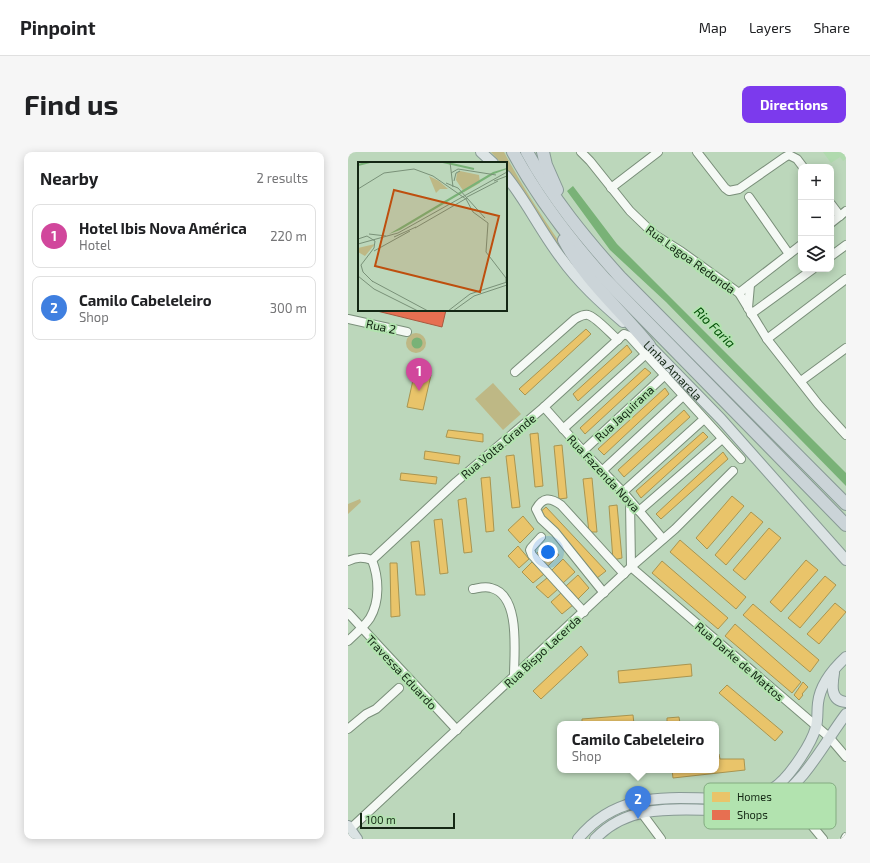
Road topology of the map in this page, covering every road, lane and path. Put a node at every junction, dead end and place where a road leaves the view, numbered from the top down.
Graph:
1 (481, 152) edge
2 (512, 152) edge
3 (527, 152) edge
4 (543, 152) edge
5 (581, 152) edge
6 (658, 152) edge
7 (697, 152) edge
8 (492, 162) edge
9 (801, 164) edge
10 (507, 178) edge
11 (611, 188) junction
12 (749, 197) dead end
13 (834, 206) edge
14 (567, 213) junction
15 (843, 214) edge
16 (553, 215) junction
17 (834, 220) edge
18 (846, 244) edge
19 (798, 247) edge
20 (789, 254) junction
21 (834, 254) edge
22 (809, 272) edge
23 (846, 279) edge
24 (750, 285) junction
25 (739, 294) junction
26 (750, 312) junction
27 (351, 320) edge
28 (407, 332) dead end
29 (767, 339) junction
30 (618, 340) junction
31 (846, 348) edge
32 (648, 349) junction
33 (515, 372) dead end
34 (665, 375) junction
35 (801, 382) junction
36 (683, 396) junction
37 (544, 407) junction
38 (704, 419) junction
39 (563, 428) junction
40 (846, 435) edge
41 (722, 438) junction
42 (583, 451) junction
43 (741, 459) dead end
44 (602, 471) junction
45 (733, 471) dead end
46 (623, 492) junction
47 (630, 501) junction
48 (846, 504) edge
49 (639, 512) junction
50 (846, 525) edge
51 (541, 537) dead end
52 (664, 539) junction
53 (372, 560) junction
54 (846, 560) edge
55 (348, 561) edge
56 (631, 568) junction
57 (624, 574) junction
58 (473, 589) dead end
59 (604, 593) junction
60 (584, 612) junction
61 (348, 613) edge
62 (361, 628) junction
63 (348, 641) edge
64 (846, 657) edge
65 (834, 668) junction
66 (514, 676) junction
67 (400, 688) dead end
68 (846, 702) edge
69 (846, 714) edge
70 (816, 727) junction
71 (348, 729) edge
72 (457, 730) junction
73 (829, 737) junction
74 (845, 754) edge
75 (781, 783) edge
76 (794, 783) edge
77 (704, 800) edge
78 (704, 810) edge
79 (642, 812) junction
80 (349, 828) edge
81 (815, 829) edge
82 (357, 839) edge
83 (578, 839) edge
84 (595, 839) edge
85 (661, 839) edge
86 (823, 839) edge

1 - 8 main road
2 - 16 highway, Linha Amarela
3 - 14 highway
4 - 14 highway
5 - 11 street, Rua Lagoa Redonda
6 - 11 street
7 - 9 street
10 - 32 main road, Linha Amarela
11 - 25 street, Rua Lagoa Redonda
12 - 20 street
13 - 15 street
14 - 48 highway
15 - 17 street
16 - 32 highway
16 - 50 highway, Linha Amarela
18 - 21 street
19 - 20 street
20 - 24 street
22 - 26 street
23 - 29 street
24 - 25 street
24 - 26 street
25 - 26 street, Rua Lagoa Redonda
26 - 29 street, Rua Lagoa Redonda
27 - 28 street, Rua 2
29 - 35 street, Rua Lagoa Redonda
30 - 32 street, Rua Volta Grande
30 - 33 street
30 - 37 street, Rua Volta Grande
31 - 35 street
32 - 34 street
32 - 39 street
32 - 54 main road, Linha Amarela
34 - 36 street
34 - 42 street, Rua Jaquirana
35 - 40 street, Rua Lagoa Redonda
36 - 38 street
36 - 44 street
37 - 39 street, Rua Fazenda Nova
37 - 53 street, Rua Volta Grande
38 - 41 street
38 - 46 street
39 - 42 street, Rua Fazenda Nova
41 - 43 street
41 - 49 street
42 - 44 street, Rua Fazenda Nova
44 - 46 street, Rua Fazenda Nova
45 - 52 street, Rua Bispo Lacerda
46 - 47 street, Rua Fazenda Nova
47 - 49 street, Rua Fazenda Nova
47 - 56 street
49 - 52 street, Rua Fazenda Nova
51 - 60 street
52 - 56 street, Rua Bispo Lacerda
53 - 55 street
53 - 62 street
56 - 57 street, Rua Bispo Lacerda
56 - 70 street, Rua Darke de Mattos
57 - 59 street, Rua Bispo Lacerda
57 - 59 street
58 - 66 street
59 - 60 street, Rua Bispo Lacerda
60 - 66 street, Rua Bispo Lacerda
61 - 62 street, Travessa Eduardo
62 - 63 street
62 - 72 street, Travessa Eduardo
64 - 65 main road
65 - 68 main road
65 - 70 main road
66 - 72 street, Rua Bispo Lacerda
67 - 71 street
69 - 73 main road
70 - 73 street, Rua Darke de Mattos
70 - 75 main road
72 - 80 street, Rua Bispo Lacerda
73 - 74 street, Rua Darke de Mattos
73 - 76 main road
77 - 83 main road
78 - 79 main road
79 - 84 main road
79 - 85 street
80 - 82 main road
81 - 86 street

